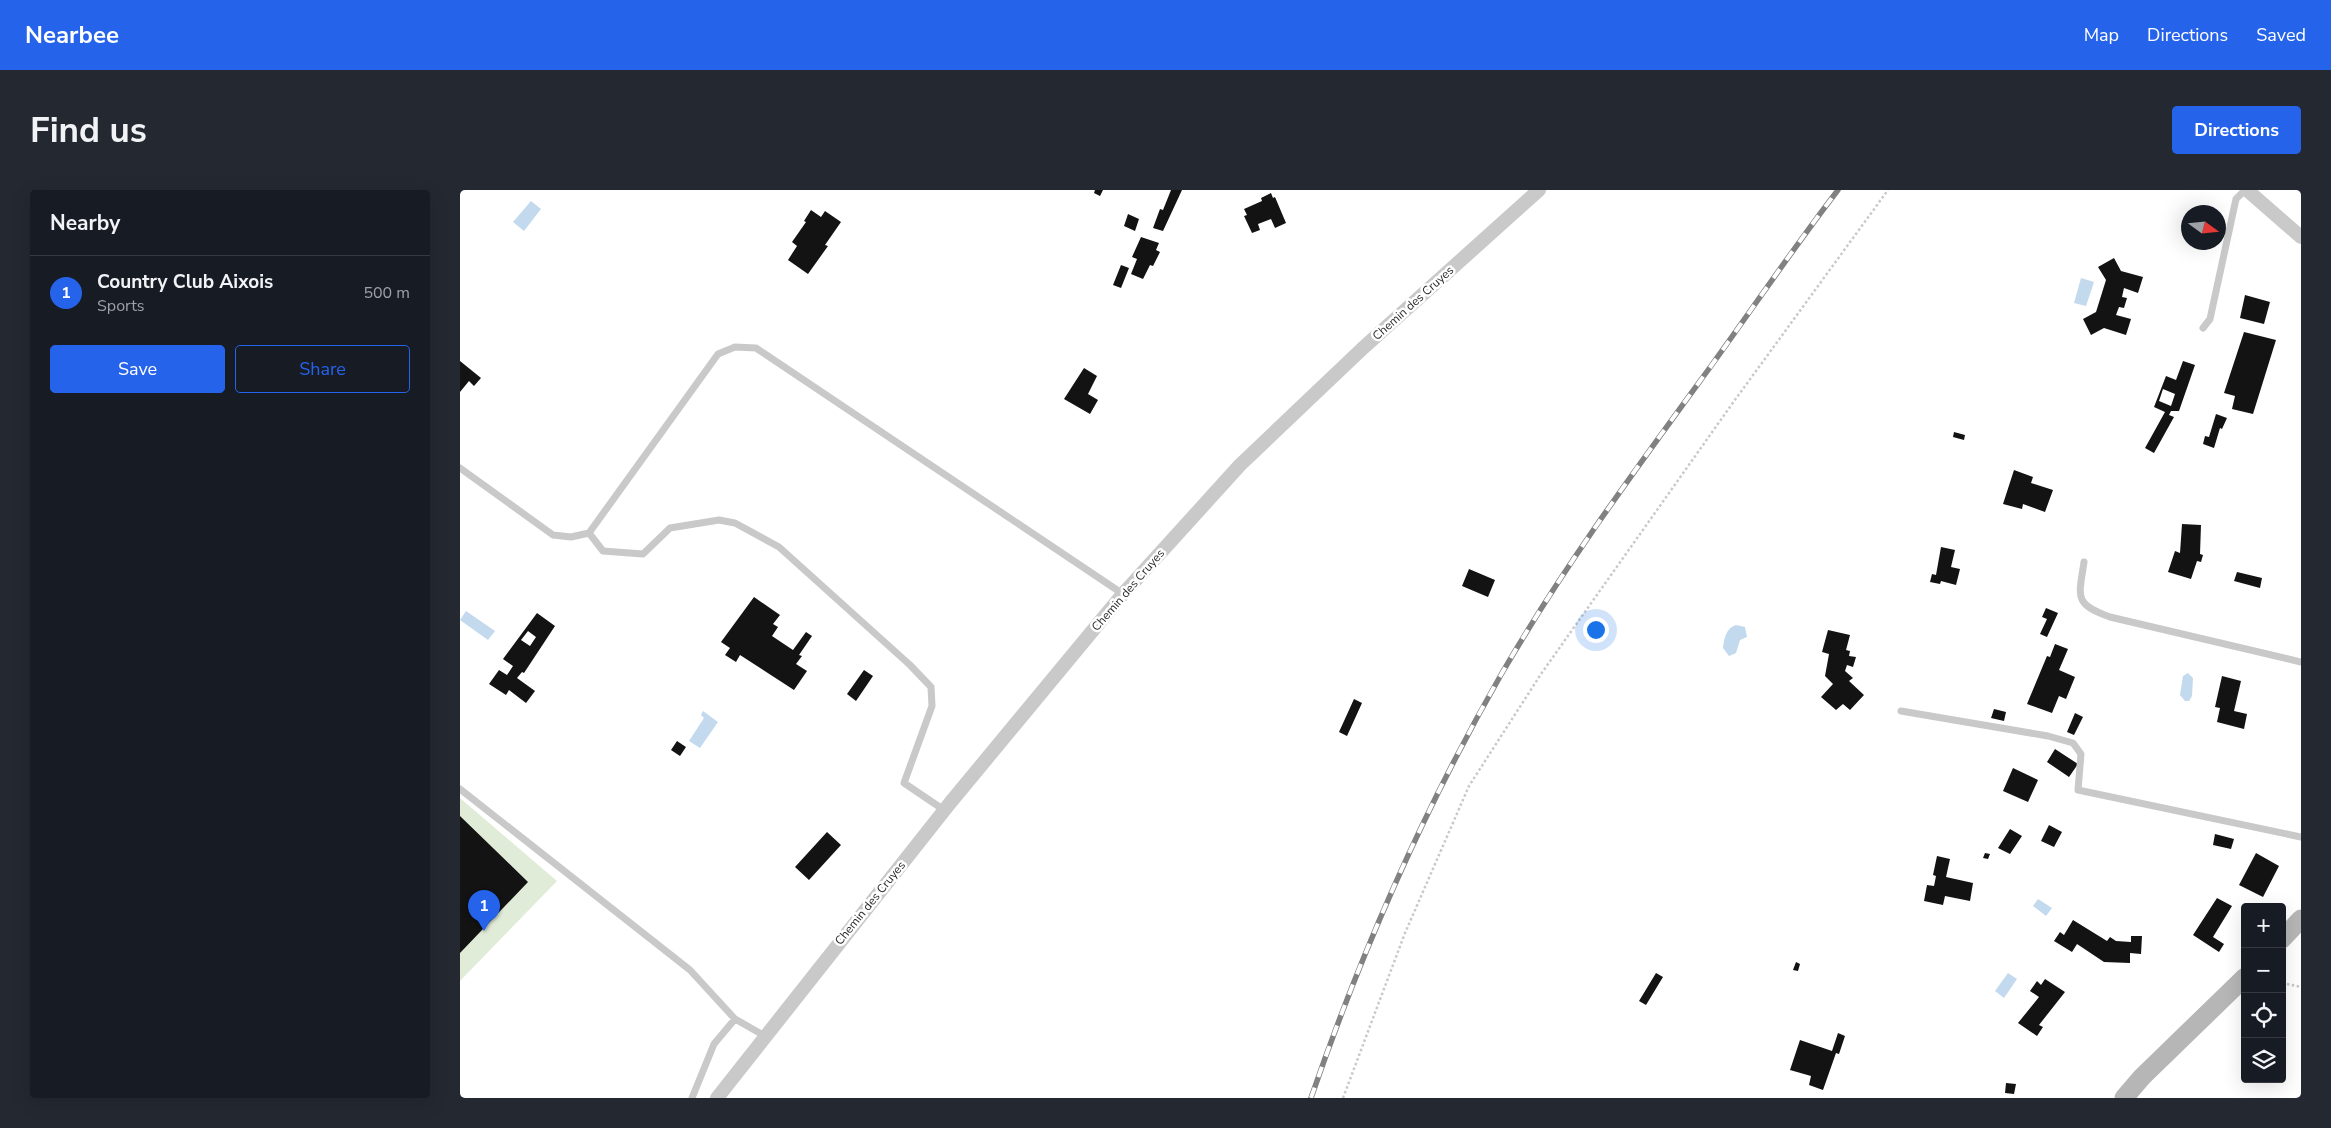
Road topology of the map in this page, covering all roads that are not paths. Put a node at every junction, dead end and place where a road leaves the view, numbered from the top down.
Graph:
1 (1539, 190) edge
2 (2246, 190) edge
3 (2301, 237) edge
4 (2203, 328) dead end
5 (460, 468) edge
6 (589, 533) junction
7 (2084, 562) dead end
8 (1123, 594) junction
9 (2301, 662) edge
10 (1901, 711) dead end
11 (460, 789) edge
12 (944, 810) junction
13 (2301, 837) edge
14 (2301, 918) edge
15 (2286, 935) edge
16 (2241, 981) edge
17 (735, 1019) junction
18 (765, 1036) junction
19 (692, 1098) edge
20 (717, 1098) edge
21 (2124, 1098) edge

1 - 8 street, Chemin des Cruyes
2 - 3 street
2 - 4 lane
5 - 6 lane
6 - 8 lane
6 - 12 lane
7 - 9 lane
8 - 12 street, Chemin des Cruyes
10 - 13 lane
11 - 17 lane
12 - 18 street, Chemin des Cruyes
14 - 15 main road
16 - 21 main road
17 - 18 lane
17 - 19 lane
18 - 20 street, Chemin des Cruyes

